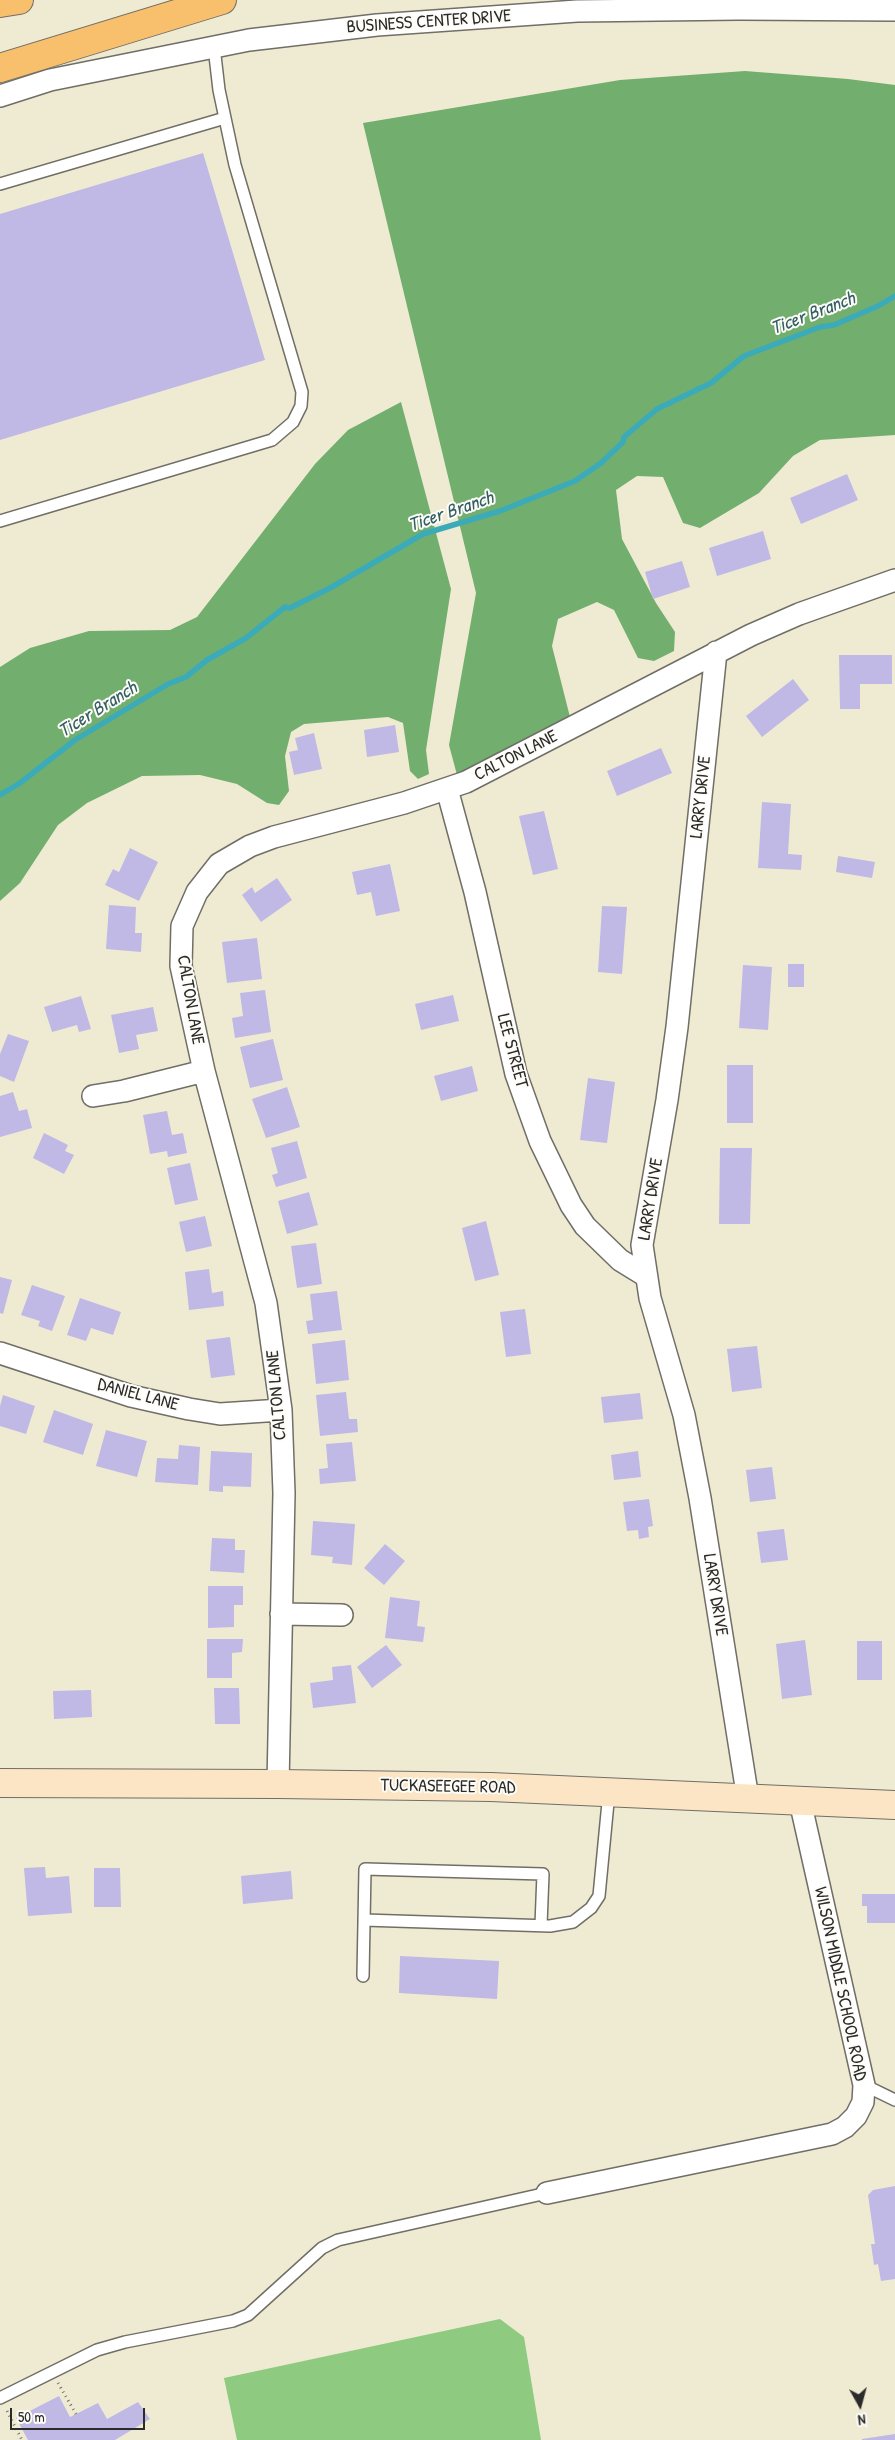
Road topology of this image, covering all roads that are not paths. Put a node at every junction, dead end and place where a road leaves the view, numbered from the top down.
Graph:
1 (19, 0) edge
2 (222, 0) edge
3 (0, 3) edge
4 (895, 10) edge
5 (214, 47) junction
6 (0, 68) edge
7 (0, 96) edge
8 (225, 118) junction
9 (0, 184) edge
10 (0, 521) edge
11 (895, 580) edge
12 (716, 652) junction
13 (447, 789) junction
14 (204, 1071) junction
15 (93, 1096) dead end
16 (646, 1276) junction
17 (0, 1353) edge
18 (281, 1410) junction
19 (282, 1614) junction
20 (342, 1615) dead end
21 (0, 1783) edge
22 (278, 1784) junction
23 (609, 1792) junction
24 (748, 1799) junction
25 (800, 1801) junction
26 (895, 1805) edge
27 (364, 1920) junction
28 (541, 1926) junction
29 (363, 1976) dead end
30 (864, 2085) junction
31 (895, 2100) edge
32 (547, 2193) joint
33 (0, 2398) edge

1 - 3 highway
2 - 6 highway
4 - 5 street, BUSINESS CENTER DRIVE
5 - 7 street, BUSINESS CENTER DRIVE
5 - 8 lane
8 - 9 lane
8 - 10 lane
11 - 12 street, CALTON LANE
12 - 13 street, CALTON LANE
12 - 16 street, LARRY DRIVE
13 - 14 street, CALTON LANE
13 - 16 street, LEE STREET
14 - 15 street
14 - 18 street, CALTON LANE
16 - 24 street, LARRY DRIVE
17 - 18 street, DANIEL LANE
18 - 19 street, CALTON LANE
19 - 20 street
19 - 22 street, CALTON LANE
21 - 22 street, TUCKASEEGEE ROAD
22 - 23 street, TUCKASEEGEE ROAD
23 - 24 street, TUCKASEEGEE ROAD
23 - 28 lane
24 - 25 street, TUCKASEEGEE ROAD
25 - 26 street, TUCKASEEGEE ROAD
25 - 30 street, WILSON MIDDLE SCHOOL ROAD
27 - 28 lane
27 - 28 lane
27 - 29 lane
30 - 31 lane
30 - 32 street, WILSON MIDDLE SCHOOL ROAD
32 - 33 lane

